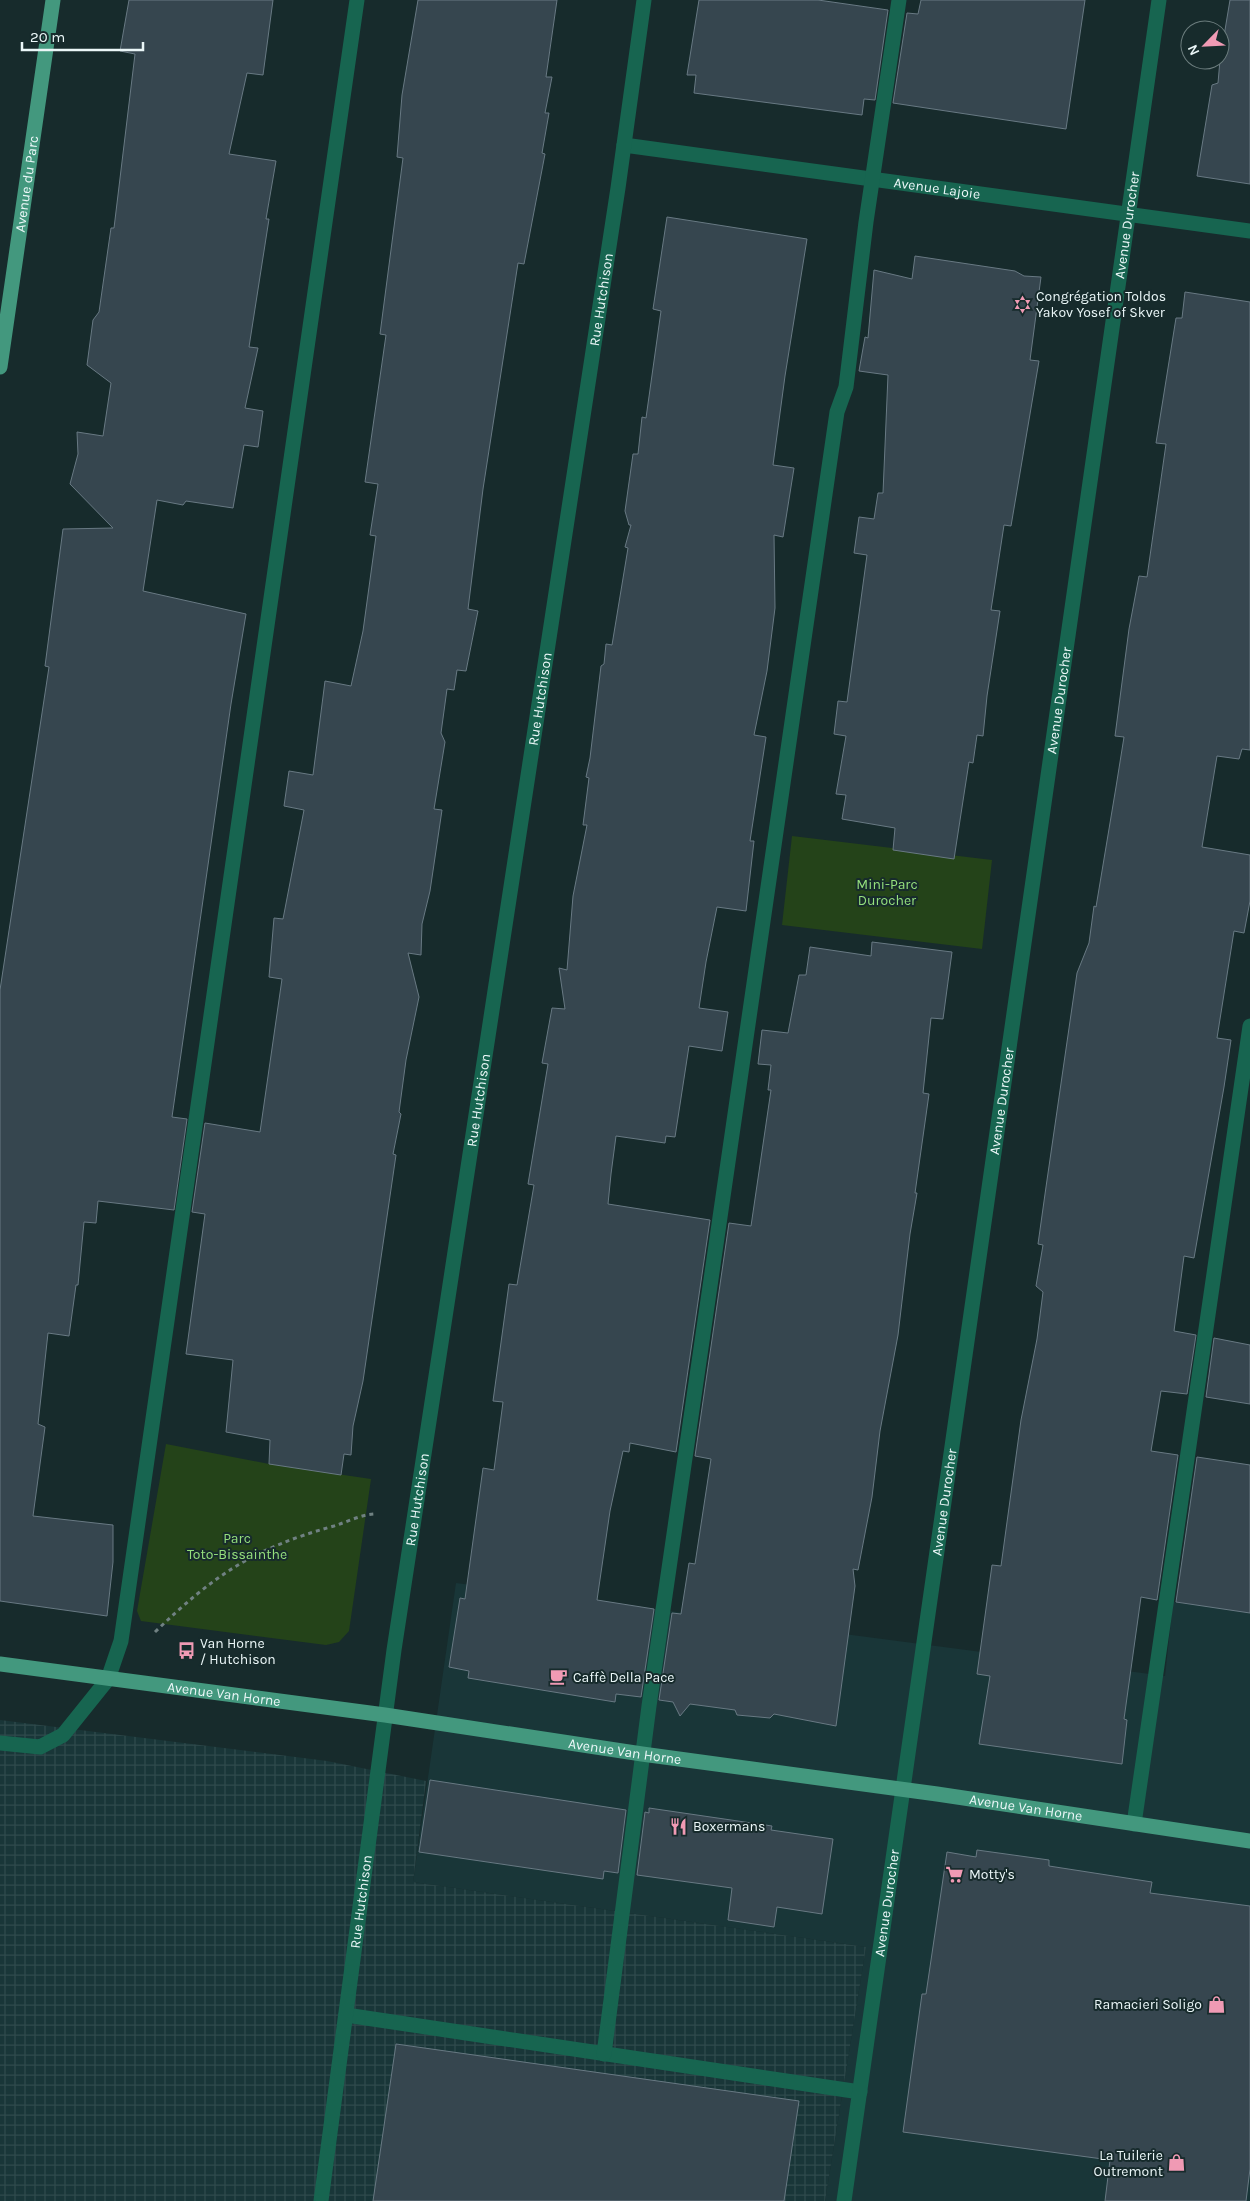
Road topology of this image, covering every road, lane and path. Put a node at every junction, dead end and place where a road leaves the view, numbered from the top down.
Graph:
1 (53, 0) edge
2 (357, 0) edge
3 (644, 0) edge
4 (899, 0) edge
5 (1159, 0) edge
6 (624, 145) junction
7 (873, 179) junction
8 (1127, 213) junction
9 (1250, 231) edge
10 (0, 367) edge
11 (1250, 1026) edge
12 (374, 1514) dead end
13 (155, 1632) dead end
14 (0, 1664) edge
15 (108, 1680) junction
16 (385, 1715) junction
17 (0, 1743) edge
18 (642, 1754) junction
19 (904, 1790) junction
20 (1134, 1824) junction
21 (1250, 1841) edge
22 (346, 2015) junction
23 (604, 2054) junction
24 (860, 2092) junction
25 (322, 2201) edge
26 (844, 2201) edge

1 - 10 main road, Avenue du Parc
2 - 15 street
3 - 6 street, Rue Hutchison
4 - 7 street
5 - 8 street, Avenue Durocher
6 - 7 street, Avenue Lajoie
6 - 16 street, Rue Hutchison
7 - 8 street, Avenue Lajoie
7 - 18 street
8 - 9 street, Avenue Lajoie
8 - 19 street, Avenue Durocher
11 - 20 street
12 - 13 path
14 - 15 main road, Avenue Van Horne
15 - 16 main road, Avenue Van Horne
15 - 17 street
16 - 18 main road, Avenue Van Horne
16 - 22 street, Rue Hutchison
18 - 19 main road, Avenue Van Horne
18 - 23 street
19 - 20 main road, Avenue Van Horne
19 - 24 street, Avenue Durocher
20 - 21 main road, Avenue Van Horne
22 - 23 street
22 - 25 street, Rue Hutchison
23 - 24 street
24 - 26 street, Avenue Durocher

